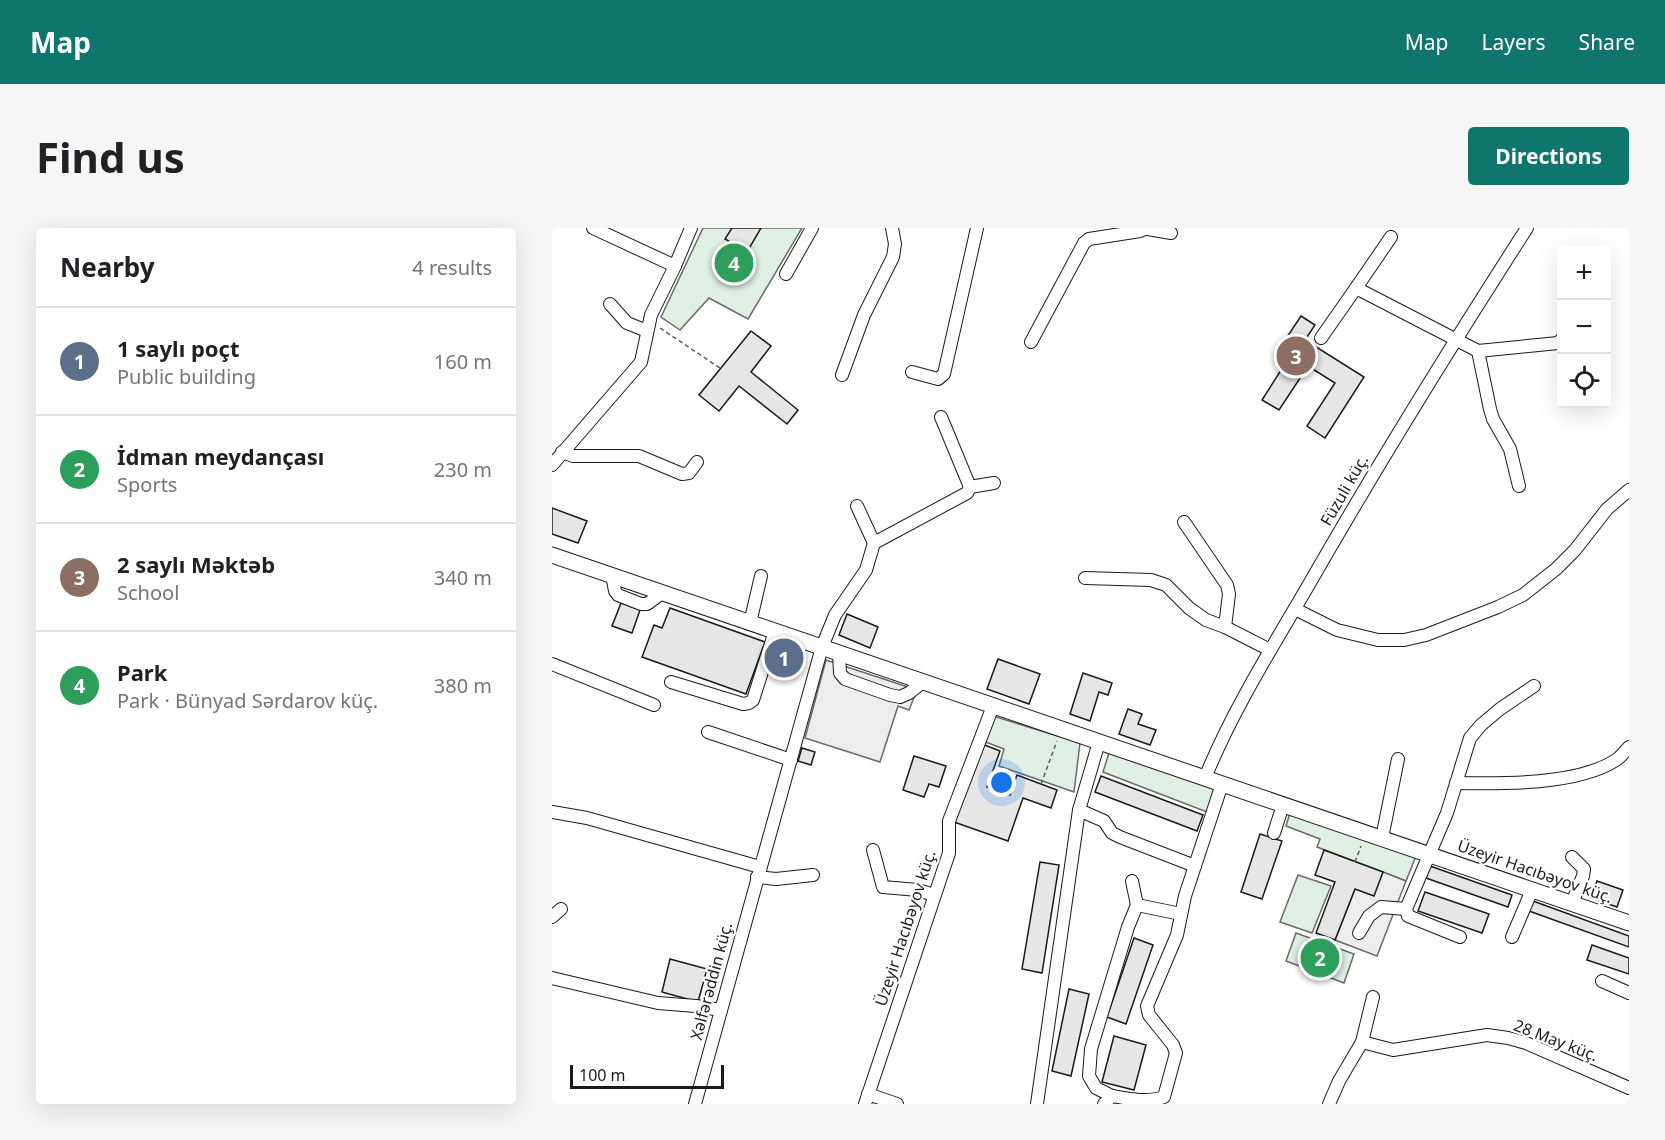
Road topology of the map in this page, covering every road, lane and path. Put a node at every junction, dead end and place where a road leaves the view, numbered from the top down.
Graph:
1 (593, 228) edge
2 (691, 228) edge
3 (812, 228) edge
4 (892, 228) edge
5 (977, 228) edge
6 (1148, 228) edge
7 (1527, 228) edge
8 (1171, 233) dead end
9 (1391, 237) dead end
10 (675, 266) junction
11 (786, 274) dead end
12 (1356, 288) junction
13 (610, 304) dead end
14 (648, 326) junction
15 (1321, 338) dead end
16 (1456, 339) junction
17 (1031, 342) dead end
18 (1557, 342) edge
19 (1478, 351) junction
20 (720, 368) dead end
21 (912, 372) dead end
22 (842, 375) dead end
23 (940, 417) dead end
24 (562, 452) junction
25 (697, 462) dead end
26 (552, 465) edge
27 (994, 483) dead end
28 (1519, 486) dead end
29 (970, 487) junction
30 (1629, 490) edge
31 (857, 506) dead end
32 (1184, 522) dead end
33 (874, 543) junction
34 (552, 556) edge
35 (761, 576) dead end
36 (1085, 578) dead end
37 (1295, 609) junction
38 (750, 623) junction
39 (1225, 627) junction
40 (775, 631) junction
41 (822, 648) junction
42 (1270, 650) junction
43 (839, 653) junction
44 (552, 664) edge
45 (671, 682) dead end
46 (923, 682) junction
47 (1534, 686) dead end
48 (654, 705) dead end
49 (993, 706) junction
50 (1062, 729) junction
51 (708, 732) dead end
52 (1099, 742) junction
53 (1629, 747) edge
54 (1398, 759) dead end
55 (791, 760) junction
56 (1205, 778) junction
57 (1456, 783) junction
58 (1041, 784) dead end
59 (1222, 784) junction
60 (1283, 805) junction
61 (1079, 810) junction
62 (552, 812) edge
63 (1274, 833) dead end
64 (1366, 833) junction
65 (1382, 838) junction
66 (873, 850) dead end
67 (1428, 854) junction
68 (1572, 857) dead end
69 (1355, 862) dead end
70 (1195, 866) junction
71 (759, 872) junction
72 (813, 874) dead end
73 (1132, 881) dead end
74 (1532, 890) junction
75 (934, 895) junction
76 (1572, 903) junction
77 (1137, 905) junction
78 (1406, 909) junction
79 (1181, 914) junction
80 (1629, 923) edge
81 (1359, 933) dead end
82 (1460, 937) dead end
83 (1512, 937) dead end
84 (552, 978) edge
85 (1602, 981) dead end
86 (1629, 993) edge
87 (1373, 997) dead end
88 (721, 1010) junction
89 (1362, 1042) junction
90 (1629, 1088) edge
91 (866, 1099) edge
92 (1108, 1100) edge
93 (1165, 1101) edge
94 (695, 1104) edge
95 (897, 1104) edge
96 (1037, 1104) edge
97 (1329, 1104) edge

1 - 10 street
2 - 10 street
3 - 11 street
4 - 22 street
5 - 21 street
6 - 8 street
6 - 17 street
7 - 16 street, Füzuli küç.
9 - 12 street
10 - 14 street
12 - 15 street
12 - 16 street
13 - 14 street
14 - 20 path
14 - 24 street
16 - 19 street
16 - 37 street, Füzuli küç.
18 - 19 street
19 - 28 street
23 - 29 street
24 - 25 street
24 - 26 street
27 - 29 street
29 - 33 street
30 - 37 street
31 - 33 street
32 - 39 street
33 - 41 street
34 - 38 main road, Üzeyir Hacıbəyov küç.
35 - 38 street
36 - 39 street
37 - 42 street, Füzuli küç.
38 - 40 main road, Üzeyir Hacıbəyov küç.
39 - 42 street
40 - 41 main road, Üzeyir Hacıbəyov küç.
40 - 45 street
41 - 43 main road, Üzeyir Hacıbəyov küç.
41 - 55 street, Xəlfərəddin küç.
42 - 56 street, Füzuli küç.
43 - 46 main road, Üzeyir Hacıbəyov küç.
43 - 46 street
44 - 48 street
46 - 49 main road, Üzeyir Hacıbəyov küç.
47 - 57 street, Üzeyir Hacıbəyov küç.
49 - 50 main road, Üzeyir Hacıbəyov küç.
49 - 75 street, Üzeyir Hacıbəyov küç.
50 - 52 main road, Üzeyir Hacıbəyov küç.
50 - 58 path
51 - 55 street
52 - 56 main road, Üzeyir Hacıbəyov küç.
52 - 61 street
53 - 57 street
54 - 65 street
55 - 71 street, Xəlfərəddin küç.
56 - 59 main road, Üzeyir Hacıbəyov küç.
57 - 67 street, Üzeyir Hacıbəyov küç.
59 - 60 main road, Üzeyir Hacıbəyov küç.
59 - 70 street
60 - 63 street
60 - 64 main road, Üzeyir Hacıbəyov küç.
61 - 70 street
61 - 96 street
62 - 71 street
64 - 65 main road, Üzeyir Hacıbəyov küç.
64 - 69 path
65 - 67 main road, Üzeyir Hacıbəyov küç.
66 - 75 street
67 - 74 main road, Üzeyir Hacıbəyov küç.
67 - 78 street, Üzeyir Hacıbəyov küç.
68 - 76 street
70 - 79 street
71 - 72 street
71 - 88 street, Xəlfərəddin küç.
73 - 77 street
74 - 76 main road, Üzeyir Hacıbəyov küç.
74 - 83 street
75 - 91 street, Üzeyir Hacıbəyov küç.
76 - 80 main road, Üzeyir Hacıbəyov küç.
77 - 79 street
77 - 92 street
78 - 81 street
78 - 82 street
79 - 93 street
84 - 88 street
85 - 86 street
87 - 89 street
88 - 94 street, Xəlfərəddin küç.
89 - 90 street, 28 May küç.
89 - 97 street
91 - 95 street, Üzeyir Hacıbəyov küç.
92 - 93 street

